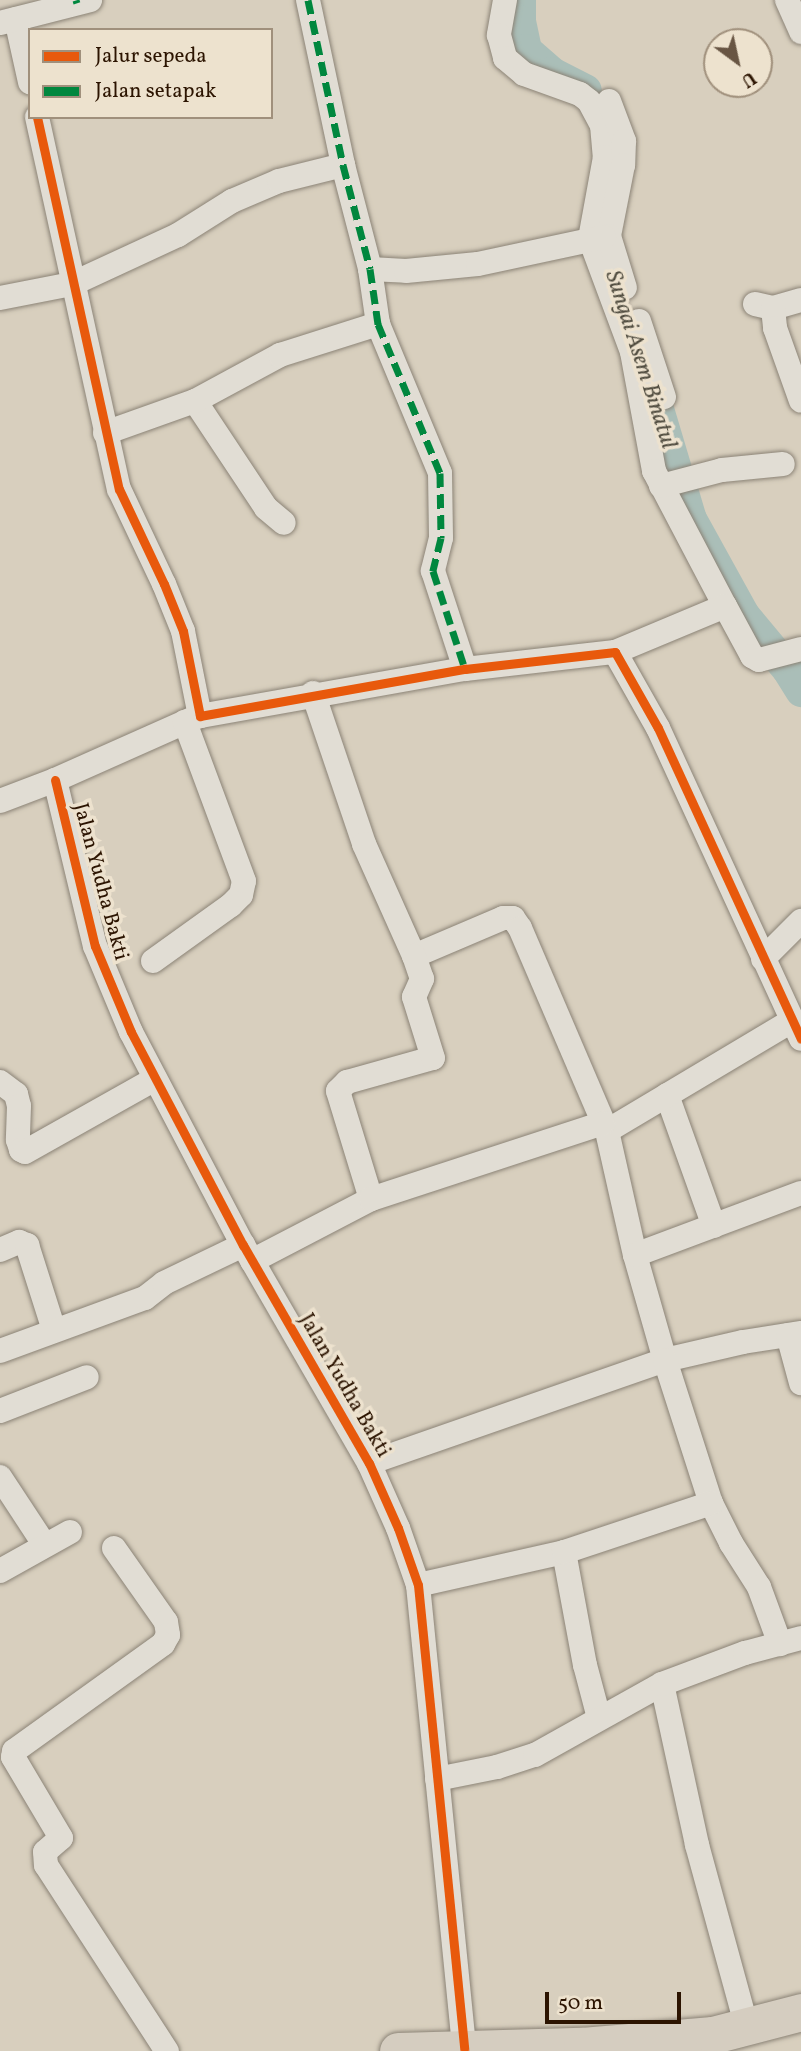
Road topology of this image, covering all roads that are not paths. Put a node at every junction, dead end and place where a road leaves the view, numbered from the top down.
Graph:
1 (308, 0) edge
2 (505, 0) edge
3 (787, 0) edge
4 (81, 1) edge
5 (8, 21) edge
6 (801, 32) edge
7 (28, 76) edge
8 (608, 101) dead end
9 (37, 119) edge
10 (615, 142) junction
11 (343, 165) junction
12 (600, 237) junction
13 (370, 270) junction
14 (72, 284) junction
15 (0, 298) edge
16 (801, 300) edge
17 (378, 324) junction
18 (664, 397) dead end
19 (195, 401) junction
20 (801, 401) edge
21 (105, 433) junction
22 (783, 464) dead end
23 (664, 485) junction
24 (284, 523) dead end
25 (725, 606) junction
26 (615, 652) junction
27 (780, 654) edge
28 (465, 669) junction
29 (313, 694) junction
30 (192, 719) junction
31 (55, 780) junction
32 (0, 801) edge
33 (801, 921) edge
34 (414, 956) junction
35 (763, 959) junction
36 (153, 961) dead end
37 (797, 1030) edge
38 (155, 1079) junction
39 (0, 1082) edge
40 (667, 1096) junction
41 (605, 1127) junction
42 (801, 1193) edge
43 (371, 1199) junction
44 (714, 1226) junction
45 (0, 1250) edge
46 (247, 1253) junction
47 (635, 1255) junction
48 (54, 1330) junction
49 (795, 1334) edge
50 (0, 1350) edge
51 (665, 1360) junction
52 (86, 1377) dead end
53 (801, 1383) edge
54 (0, 1411) edge
55 (369, 1463) junction
56 (0, 1477) edge
57 (711, 1503) junction
58 (70, 1532) dead end
59 (44, 1544) junction
60 (114, 1548) dead end
61 (564, 1552) junction
62 (0, 1571) edge
63 (418, 1585) junction
64 (790, 1641) edge
65 (662, 1684) junction
66 (599, 1718) junction
67 (437, 1779) junction
68 (801, 2012) edge
69 (724, 2038) edge
70 (464, 2049) junction
71 (167, 2051) edge
72 (398, 2051) edge

1 - 11 street
2 - 10 street
3 - 6 street
4 - 5 street
5 - 7 street
8 - 10 street
9 - 14 street
10 - 12 street
11 - 13 street
11 - 14 street
12 - 13 street
12 - 18 street
12 - 23 street
13 - 17 street
14 - 15 street
14 - 21 street
16 - 20 street
17 - 19 street
17 - 28 street
19 - 21 street
19 - 24 street
21 - 30 street
22 - 23 street
23 - 25 street
25 - 26 street
25 - 27 street
26 - 28 street
26 - 35 street
28 - 29 street
29 - 30 street
29 - 34 street
30 - 31 street
30 - 36 street
31 - 32 street
31 - 38 street, Jalan Yudha Bakti
33 - 35 street
34 - 41 street
34 - 43 street
35 - 37 street
37 - 40 street
38 - 39 street
38 - 46 street, Jalan Yudha Bakti
40 - 41 street
40 - 44 street
41 - 43 street
41 - 47 street
42 - 44 street
43 - 46 street
44 - 47 street
45 - 48 street
46 - 48 street
46 - 55 street, Jalan Yudha Bakti
47 - 51 street
48 - 50 street
49 - 51 street
49 - 53 street
51 - 55 street
51 - 57 street
52 - 54 street
55 - 63 street, Jalan Yudha Bakti
56 - 59 street
57 - 61 street
57 - 64 street
58 - 59 street
59 - 62 street
60 - 71 street
61 - 63 street
61 - 66 street
63 - 67 street, Jalan Yudha Bakti
64 - 65 street
65 - 66 street
65 - 69 street
66 - 67 street
67 - 70 street, Jalan Yudha Bakti
68 - 69 highway
69 - 70 highway
70 - 72 highway

